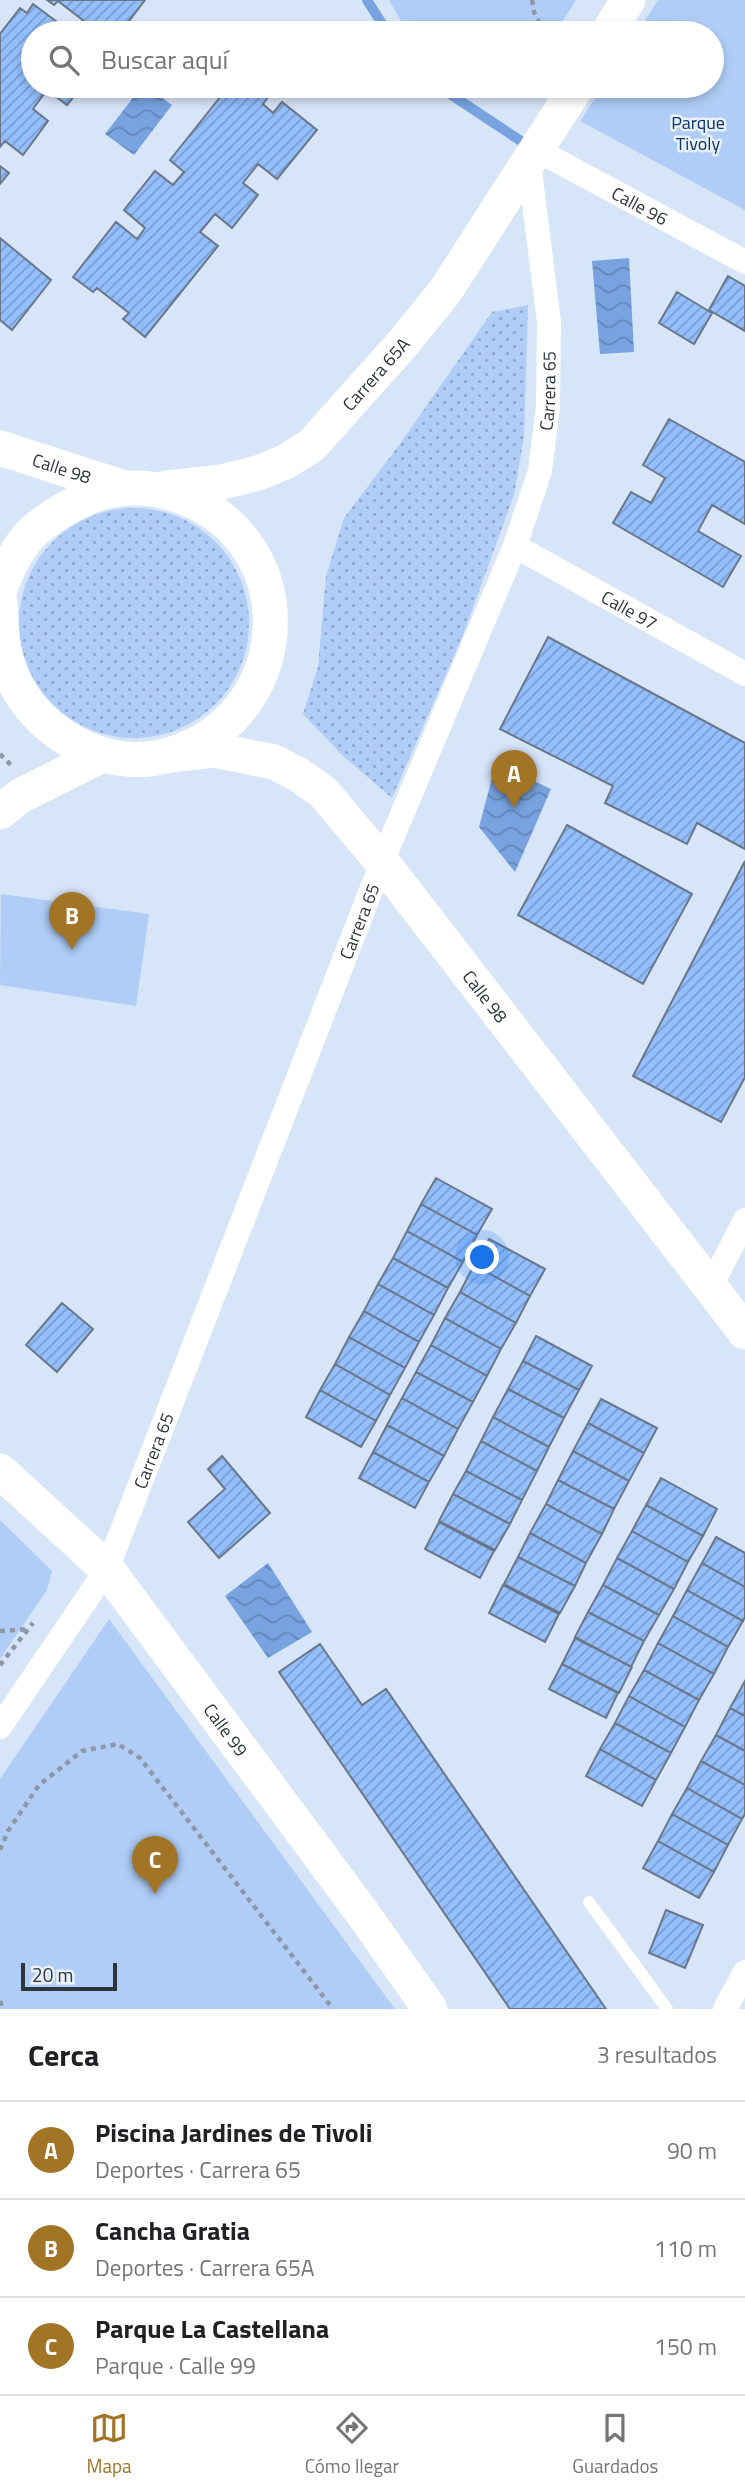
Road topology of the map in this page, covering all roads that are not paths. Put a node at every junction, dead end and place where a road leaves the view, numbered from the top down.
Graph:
1 (628, 0) edge
2 (615, 21) edge
3 (570, 98) edge
4 (533, 157) junction
5 (745, 262) edge
6 (0, 448) edge
7 (140, 488) junction
8 (515, 546) junction
9 (0, 589) edge
10 (0, 602) edge
11 (4, 673) edge
12 (745, 674) edge
13 (102, 755) junction
14 (170, 755) junction
15 (0, 812) edge
16 (382, 862) junction
17 (745, 1220) edge
18 (711, 1286) junction
19 (745, 1332) edge
20 (0, 1471) edge
21 (107, 1569) junction
22 (0, 1727) edge
23 (589, 1902) dead end
24 (745, 1972) edge
25 (430, 2009) edge
26 (667, 2009) edge
27 (725, 2009) edge

1 - 2 street
3 - 4 street
4 - 5 street, Calle 96
4 - 7 street, Carrera 65A
4 - 8 street, Carrera 65
6 - 7 street, Calle 98
7 - 9 street, Carrera 65A
7 - 14 street, Calle 98
8 - 12 street, Calle 97
8 - 16 street, Carrera 65
10 - 11 street
11 - 13 street
13 - 14 street
13 - 15 street
14 - 16 street, Calle 98
16 - 18 street, Calle 98
16 - 21 street, Carrera 65
17 - 18 street
18 - 19 street, Calle 98
20 - 21 street, Calle 99
21 - 22 street, Carrera 65
21 - 25 street, Calle 99
23 - 26 lane
24 - 27 street

